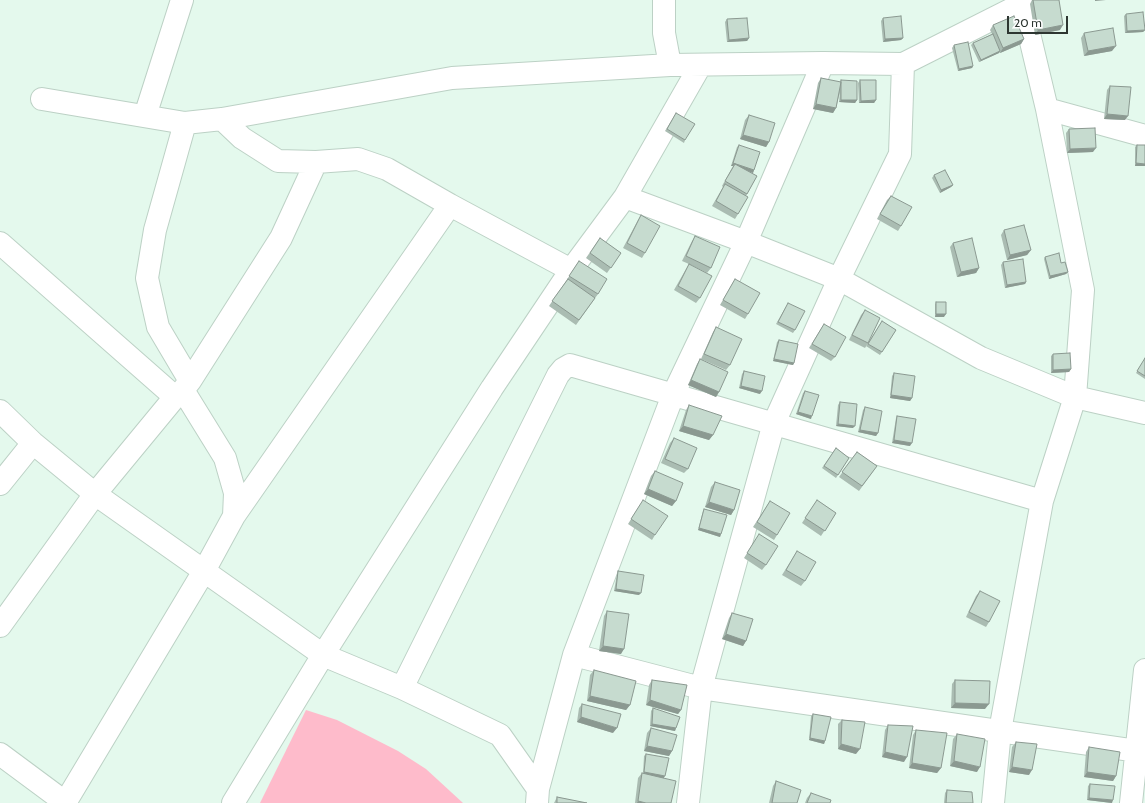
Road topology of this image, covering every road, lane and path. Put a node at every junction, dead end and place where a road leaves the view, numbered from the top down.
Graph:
1 (182, 0) edge
2 (664, 0) edge
3 (1027, 2) edge
4 (823, 63) junction
5 (903, 64) junction
6 (670, 65) junction
7 (700, 66) junction
8 (42, 99) dead end
9 (1047, 109) junction
10 (145, 116) junction
11 (222, 119) junction
12 (185, 123) junction
13 (1145, 136) edge
14 (316, 162) junction
15 (624, 197) junction
16 (450, 205) junction
17 (746, 242) junction
18 (0, 243) edge
19 (571, 270) junction
20 (839, 279) junction
21 (183, 389) junction
22 (673, 395) junction
23 (1075, 397) junction
24 (0, 411) edge
25 (1145, 413) edge
26 (774, 423) junction
27 (33, 443) junction
28 (0, 484) edge
29 (95, 494) junction
30 (1042, 501) junction
31 (234, 516) junction
32 (204, 571) junction
33 (0, 626) edge
34 (323, 655) junction
35 (574, 655) junction
36 (1145, 670) edge
37 (402, 688) junction
38 (701, 688) junction
39 (1000, 730) junction
40 (1141, 751) edge
41 (0, 754) edge
42 (538, 796) edge
43 (65, 803) edge
44 (232, 803) edge
45 (688, 803) edge
46 (992, 803) edge
47 (1131, 803) edge

1 - 10 street
2 - 6 street
3 - 5 street
3 - 9 street
4 - 5 street
4 - 7 street
4 - 17 street
5 - 20 street
6 - 7 street
6 - 11 street
7 - 15 street
8 - 10 street
9 - 13 street
9 - 23 street
10 - 12 street
11 - 12 street
11 - 14 street
12 - 21 street
14 - 16 street
14 - 21 street
15 - 17 street
15 - 19 street
16 - 19 street
16 - 31 street
17 - 20 street
17 - 22 street
18 - 21 street
19 - 34 street
20 - 23 street
20 - 26 street
21 - 29 street
21 - 31 street
22 - 26 street
22 - 35 street
22 - 37 street
23 - 25 street
23 - 30 street
24 - 27 street
26 - 30 street
26 - 38 street
27 - 28 street
27 - 29 street
29 - 32 street
29 - 33 street
30 - 39 street
31 - 32 street
32 - 34 street
32 - 43 street
34 - 37 street
34 - 44 street
35 - 38 street
35 - 42 street
36 - 40 street
37 - 42 street
38 - 39 street
38 - 45 street
39 - 40 street
39 - 46 street
40 - 47 street
41 - 43 street

